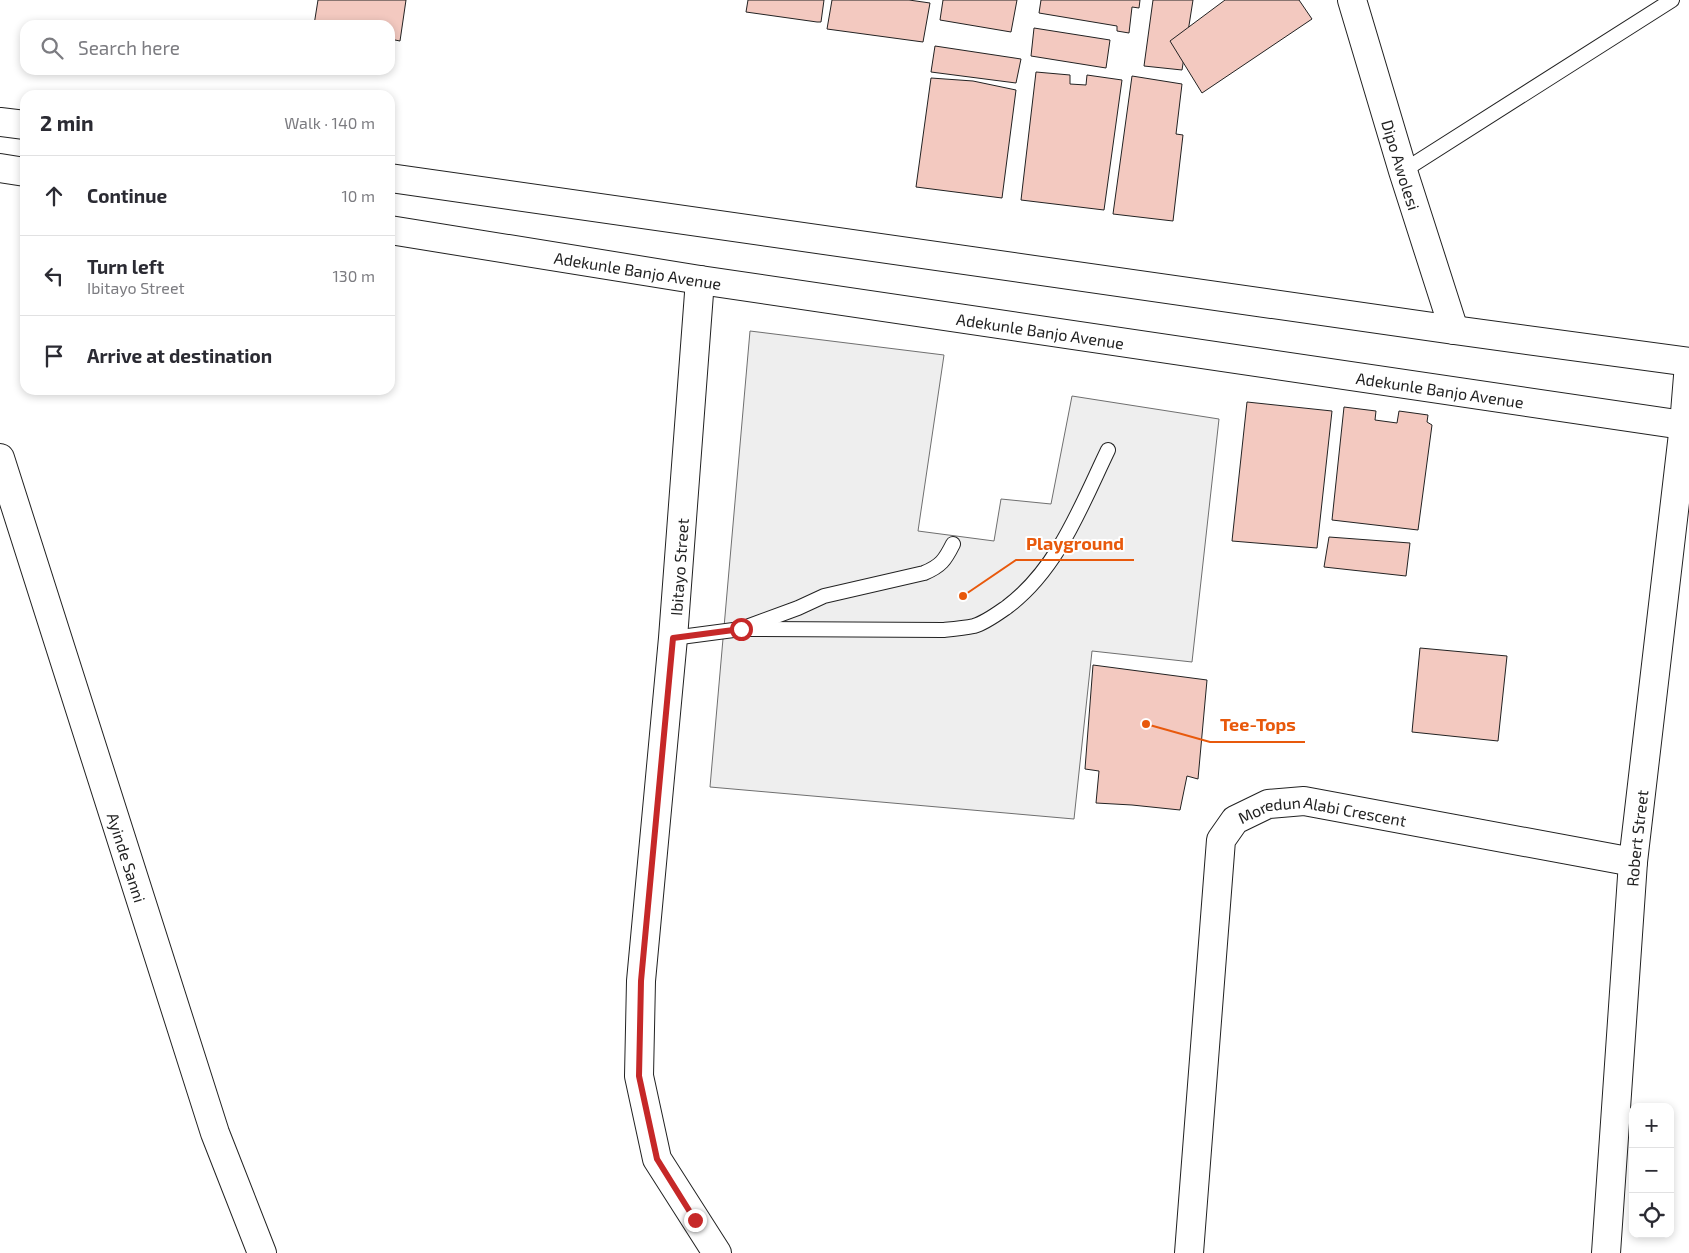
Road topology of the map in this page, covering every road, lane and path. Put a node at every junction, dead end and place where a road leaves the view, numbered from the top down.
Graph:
1 (1352, 0) edge
2 (1672, 0) edge
3 (0, 122) edge
4 (20, 124) edge
5 (0, 168) edge
6 (20, 171) edge
7 (1403, 171) junction
8 (395, 179) edge
9 (395, 231) edge
10 (700, 280) junction
11 (1454, 330) junction
12 (1689, 363) edge
13 (1686, 425) edge
14 (1108, 450) dead end
15 (0, 458) edge
16 (953, 544) dead end
17 (741, 629) junction
18 (673, 638) junction
19 (1633, 862) junction
20 (262, 1253) edge
21 (717, 1253) edge
22 (1189, 1253) edge
23 (1606, 1253) edge

1 - 7 street, Dipo Awolesi
2 - 7 lane
3 - 4 street
5 - 6 street
7 - 11 street, Dipo Awolesi
8 - 11 street
9 - 10 street, Adekunle Banjo Avenue
10 - 13 street, Adekunle Banjo Avenue
10 - 18 street, Ibitayo Street
11 - 12 street
12 - 13 street, Robert Street
13 - 19 street, Robert Street
14 - 17 lane
15 - 20 street, Ayinde Sanni
16 - 17 lane
17 - 18 lane
18 - 21 street, Ibitayo Street
19 - 22 street, Moredun Alabi Crescent
19 - 23 street, Robert Street

